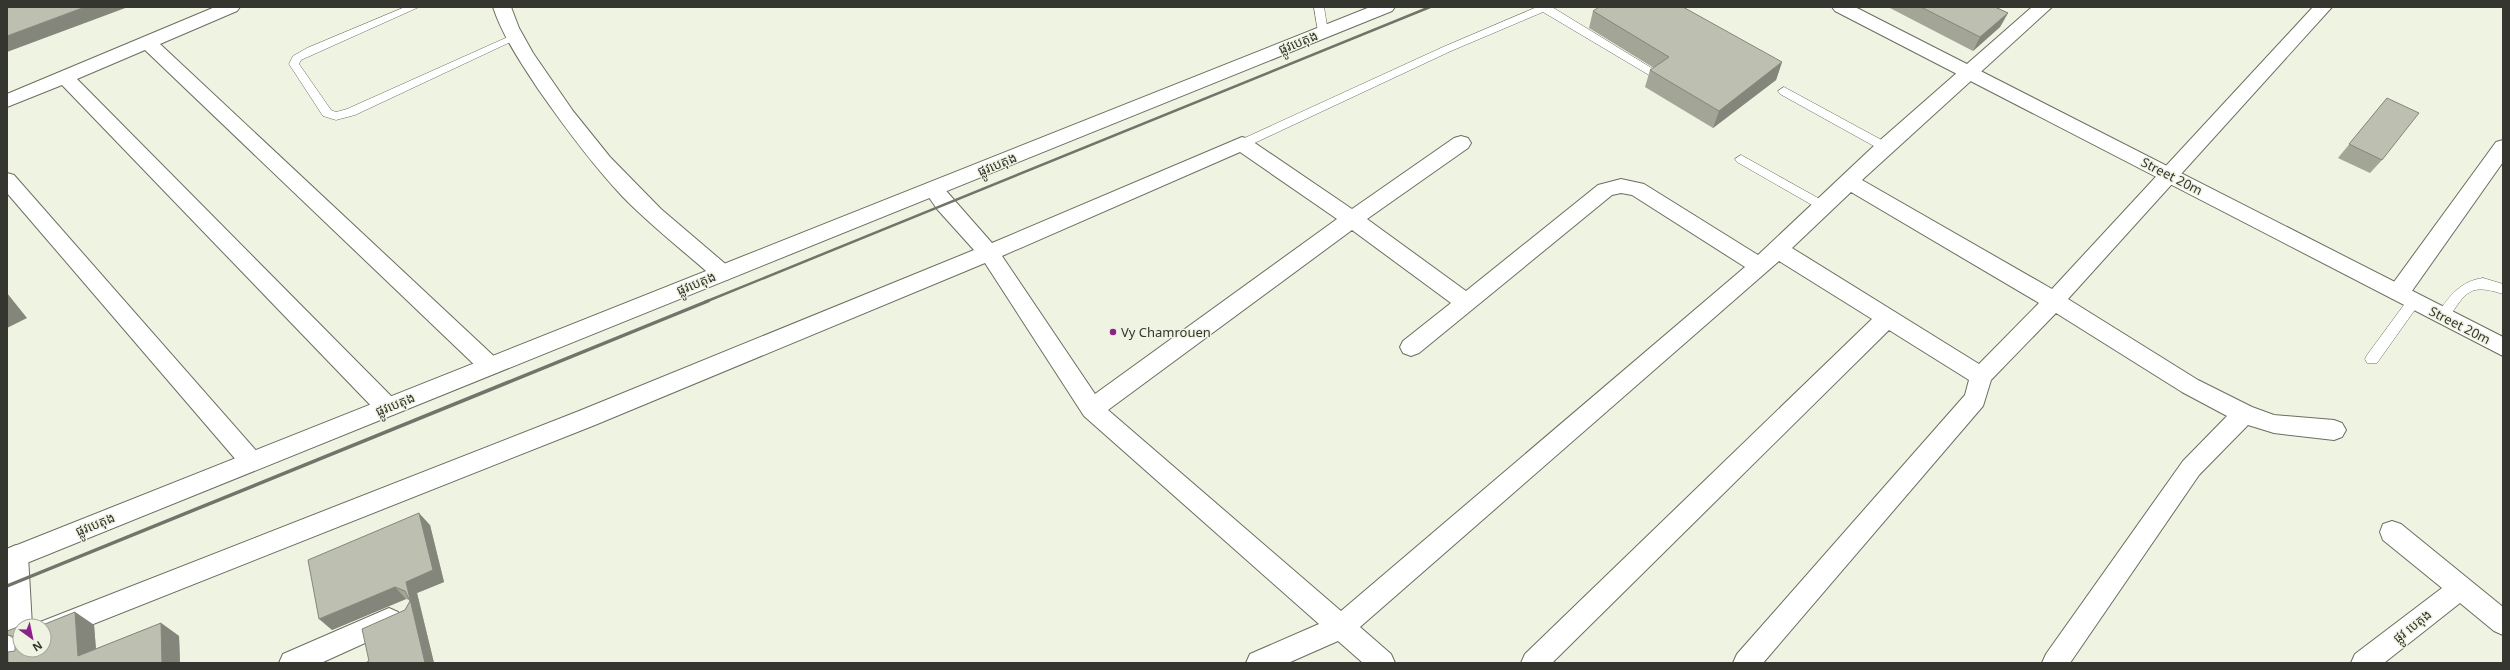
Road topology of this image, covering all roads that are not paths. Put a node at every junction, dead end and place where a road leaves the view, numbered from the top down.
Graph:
1 (231, 7) edge
2 (414, 7) edge
3 (502, 7) edge
4 (1319, 7) edge
5 (1386, 7) edge
6 (1841, 7) edge
7 (2043, 7) edge
8 (2323, 7) edge
9 (1545, 8) edge
10 (1323, 32) junction
11 (514, 38) junction
12 (146, 41) junction
13 (1653, 72) edge
14 (1970, 72) junction
15 (64, 76) junction
16 (1784, 91) dead end
17 (7, 101) edge
18 (1242, 144) junction
19 (1461, 144) dead end
20 (1885, 147) junction
21 (2503, 148) edge
22 (1741, 159) dead end
23 (2170, 175) junction
24 (7, 180) edge
25 (1848, 181) junction
26 (934, 190) junction
27 (1823, 206) junction
28 (1352, 219) junction
29 (1778, 250) junction
30 (989, 253) junction
31 (1760, 266) junction
32 (722, 273) junction
33 (2503, 289) edge
34 (2406, 297) junction
35 (2054, 301) junction
36 (1467, 303) junction
37 (2442, 316) junction
38 (1887, 318) junction
39 (1410, 347) dead end
40 (2503, 347) edge
41 (2372, 359) dead end
42 (490, 366) junction
43 (1981, 376) junction
44 (387, 407) junction
45 (1092, 409) junction
46 (2244, 414) junction
47 (2334, 430) dead end
48 (251, 461) junction
49 (2392, 532) dead end
50 (11, 558) edge
51 (2461, 588) junction
52 (407, 612) edge
53 (18, 618) edge
54 (2503, 623) edge
55 (1341, 627) junction
56 (52, 629) edge
57 (292, 663) edge
58 (1258, 663) edge
59 (1382, 663) edge
60 (1534, 663) edge
61 (1746, 663) edge
62 (2054, 663) edge
63 (2364, 663) edge

1 - 12 street
2 - 11 lane
3 - 11 street
4 - 10 lane
5 - 10 street, ផ្លូវបេតុង
6 - 14 street, Street 20m
7 - 14 street
8 - 23 street
9 - 13 lane
9 - 18 lane
10 - 26 street, ផ្លូវបេតុង
11 - 32 street
12 - 15 street
12 - 42 street
14 - 20 street
14 - 23 street, Street 20m
15 - 17 street
15 - 44 street
16 - 20 lane
18 - 28 street
18 - 30 street
19 - 28 street
20 - 25 street
21 - 34 street
22 - 27 lane
23 - 34 street, Street 20m
23 - 35 street
24 - 48 street
25 - 27 street
25 - 35 street
26 - 30 street
26 - 32 street, ផ្លូវបេតុង
27 - 29 street
28 - 36 street
28 - 45 street
29 - 31 street
29 - 38 street
30 - 45 street
30 - 56 street
31 - 36 street
31 - 55 street
32 - 42 street, ផ្លូវបេតុង
33 - 37 lane
34 - 37 street, Street 20m
34 - 41 lane
35 - 43 street
35 - 46 street
36 - 39 street
37 - 40 street, Street 20m
38 - 43 street
38 - 60 street
42 - 44 street, ផ្លូវបេតុង
43 - 61 street
44 - 48 street, ផ្លូវបេតុង
45 - 55 street
46 - 47 street
46 - 62 street
48 - 50 street, ផ្លូវបេតុង
49 - 51 street
50 - 53 street
51 - 54 street
51 - 63 street, ផ្លូវ បេតុង
52 - 57 street
55 - 58 street
55 - 59 street

